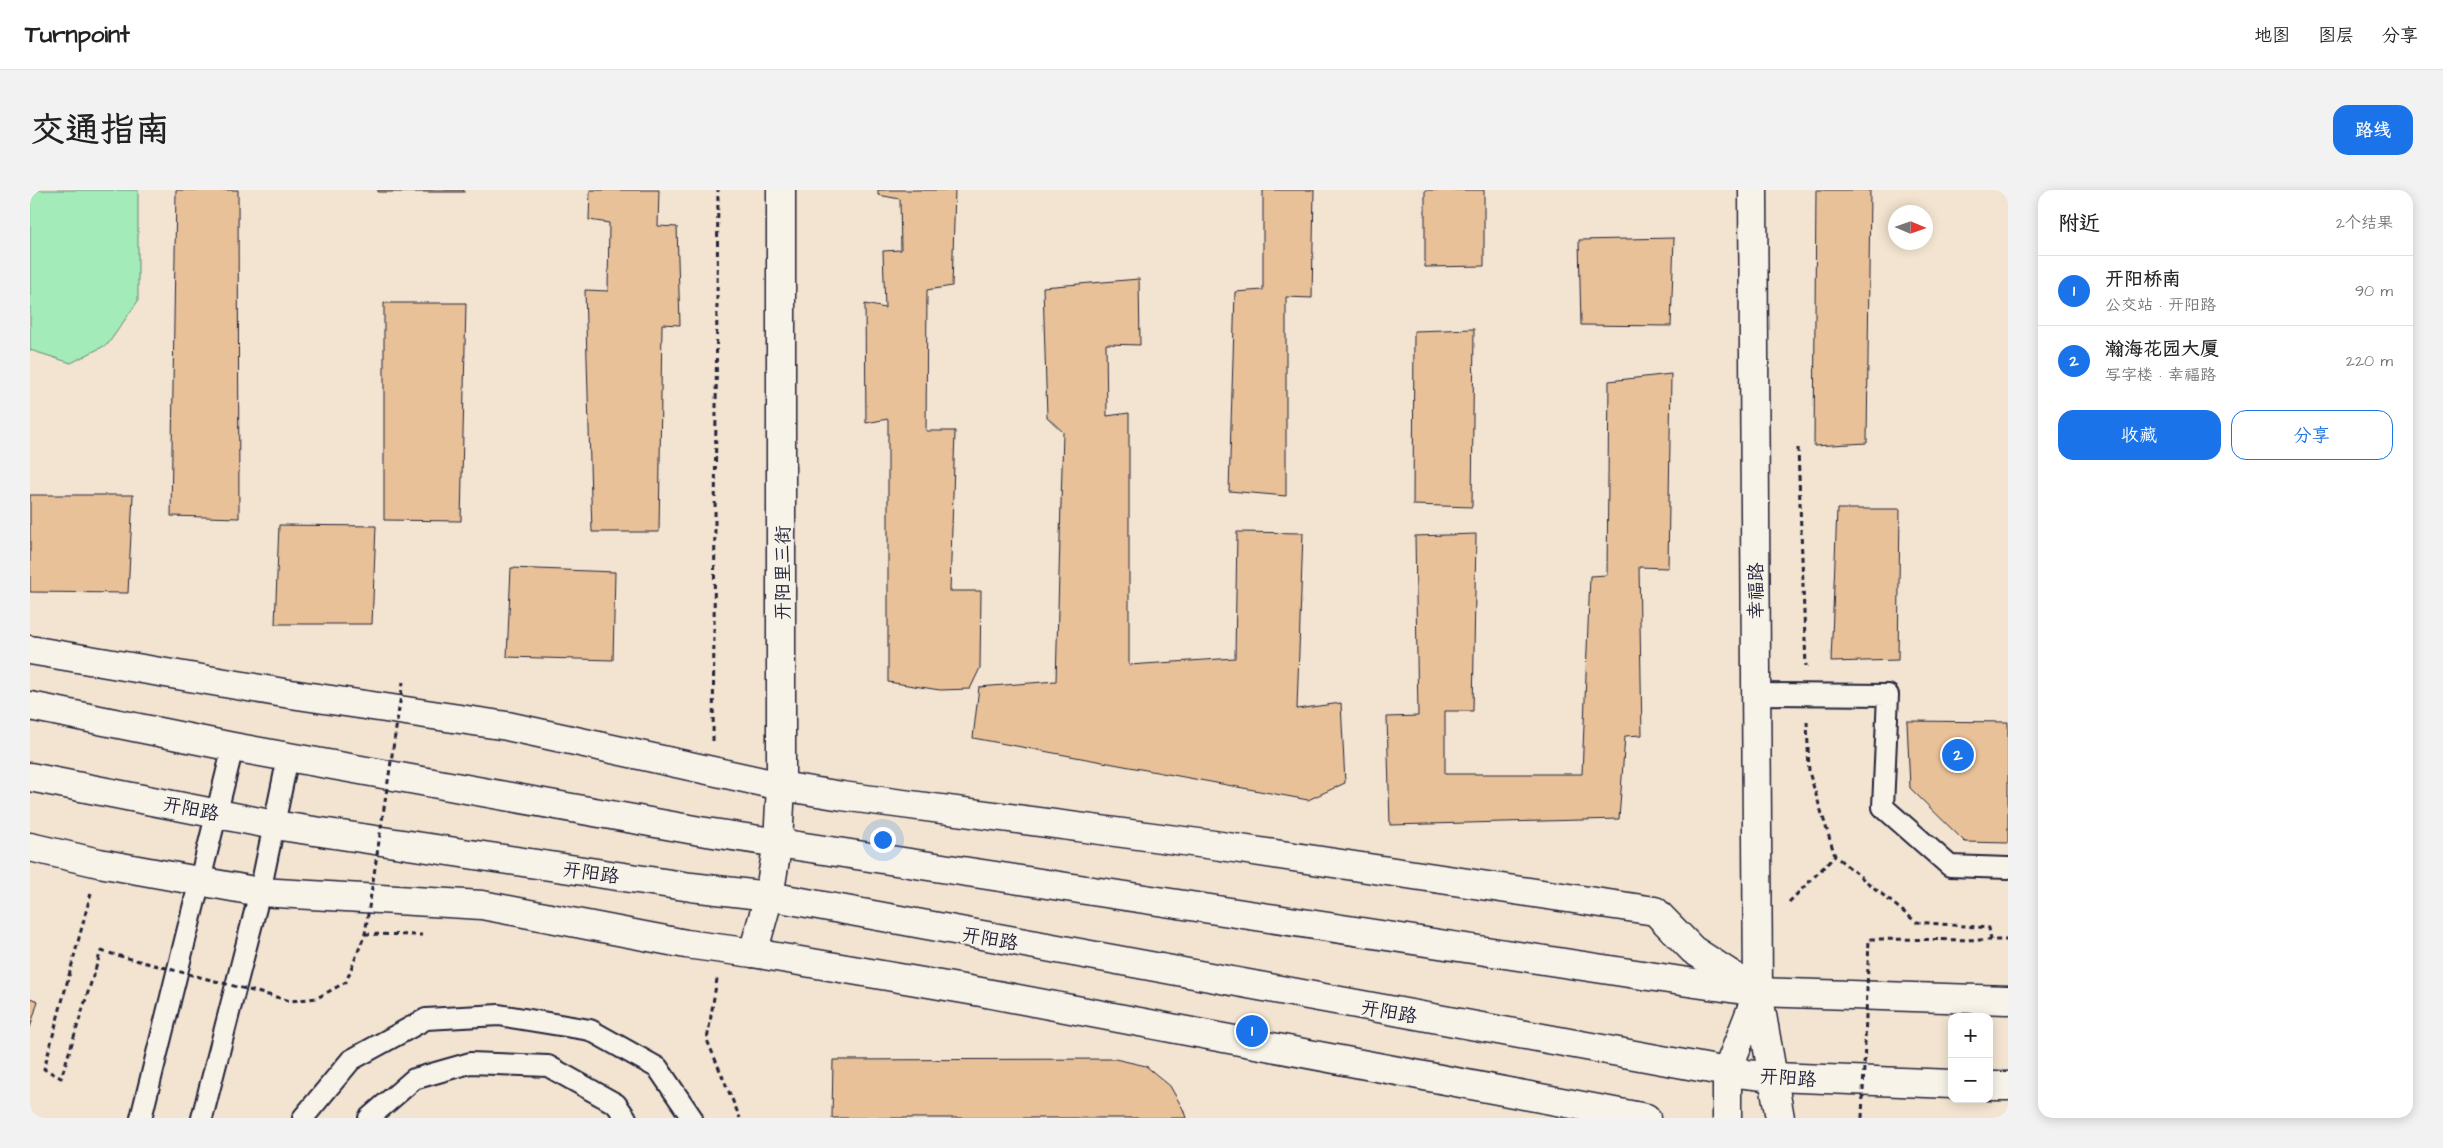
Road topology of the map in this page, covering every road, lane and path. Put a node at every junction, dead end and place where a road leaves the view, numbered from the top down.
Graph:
1 (718, 190) edge
2 (781, 190) edge
3 (1753, 190) edge
4 (1798, 448) dead end
5 (30, 650) edge
6 (403, 682) dead end
7 (1756, 694) junction
8 (1806, 694) junction
9 (30, 706) edge
10 (704, 739) dead end
11 (233, 747) junction
12 (288, 757) junction
13 (30, 777) edge
14 (781, 786) junction
15 (218, 813) junction
16 (274, 825) junction
17 (778, 842) junction
18 (30, 847) edge
19 (1835, 856) junction
20 (99, 863) junction
21 (2008, 868) edge
22 (200, 881) junction
23 (260, 892) junction
24 (769, 896) junction
25 (1788, 903) dead end
26 (1991, 940) junction
27 (2008, 940) edge
28 (753, 953) junction
29 (717, 978) dead end
30 (1758, 992) junction
31 (2008, 1000) edge
32 (1727, 1072) junction
33 (1774, 1078) junction
34 (1948, 1084) edge
35 (1993, 1086) edge
36 (2008, 1086) edge
37 (141, 1118) edge
38 (202, 1118) edge
39 (303, 1118) edge
40 (369, 1118) edge
41 (626, 1118) edge
42 (692, 1118) edge
43 (740, 1118) edge
44 (1646, 1118) edge
45 (1727, 1118) edge
46 (1780, 1118) edge
47 (1862, 1118) edge

1 - 10 path
2 - 14 street, 开阳里三街
3 - 7 street, 幸福路
4 - 8 path
5 - 14 street
6 - 20 path, bridge
7 - 8 lane
7 - 30 street, 幸福路
8 - 19 path
8 - 21 lane
9 - 11 street
11 - 12 street
11 - 15 lane
12 - 16 lane
12 - 17 street
13 - 15 street, 开阳路
14 - 17 street, 开阳里三街
14 - 30 street
15 - 16 street, 开阳路
15 - 22 lane
16 - 23 lane
16 - 24 street, 开阳路
17 - 24 street, 开阳里三街
17 - 30 street
18 - 20 street
19 - 25 path
19 - 26 path
20 - 22 street
22 - 23 street
22 - 37 lane
23 - 28 street
23 - 38 lane
24 - 28 street, 开阳里三街
24 - 32 street, 开阳路
26 - 27 path
26 - 47 path, bridge
28 - 44 street
29 - 43 path
30 - 31 street
30 - 32 street
30 - 33 street
32 - 33 street, 开阳路
32 - 45 street
33 - 34 street, 开阳路
33 - 46 street
35 - 36 street
39 - 42 lane
40 - 41 lane

